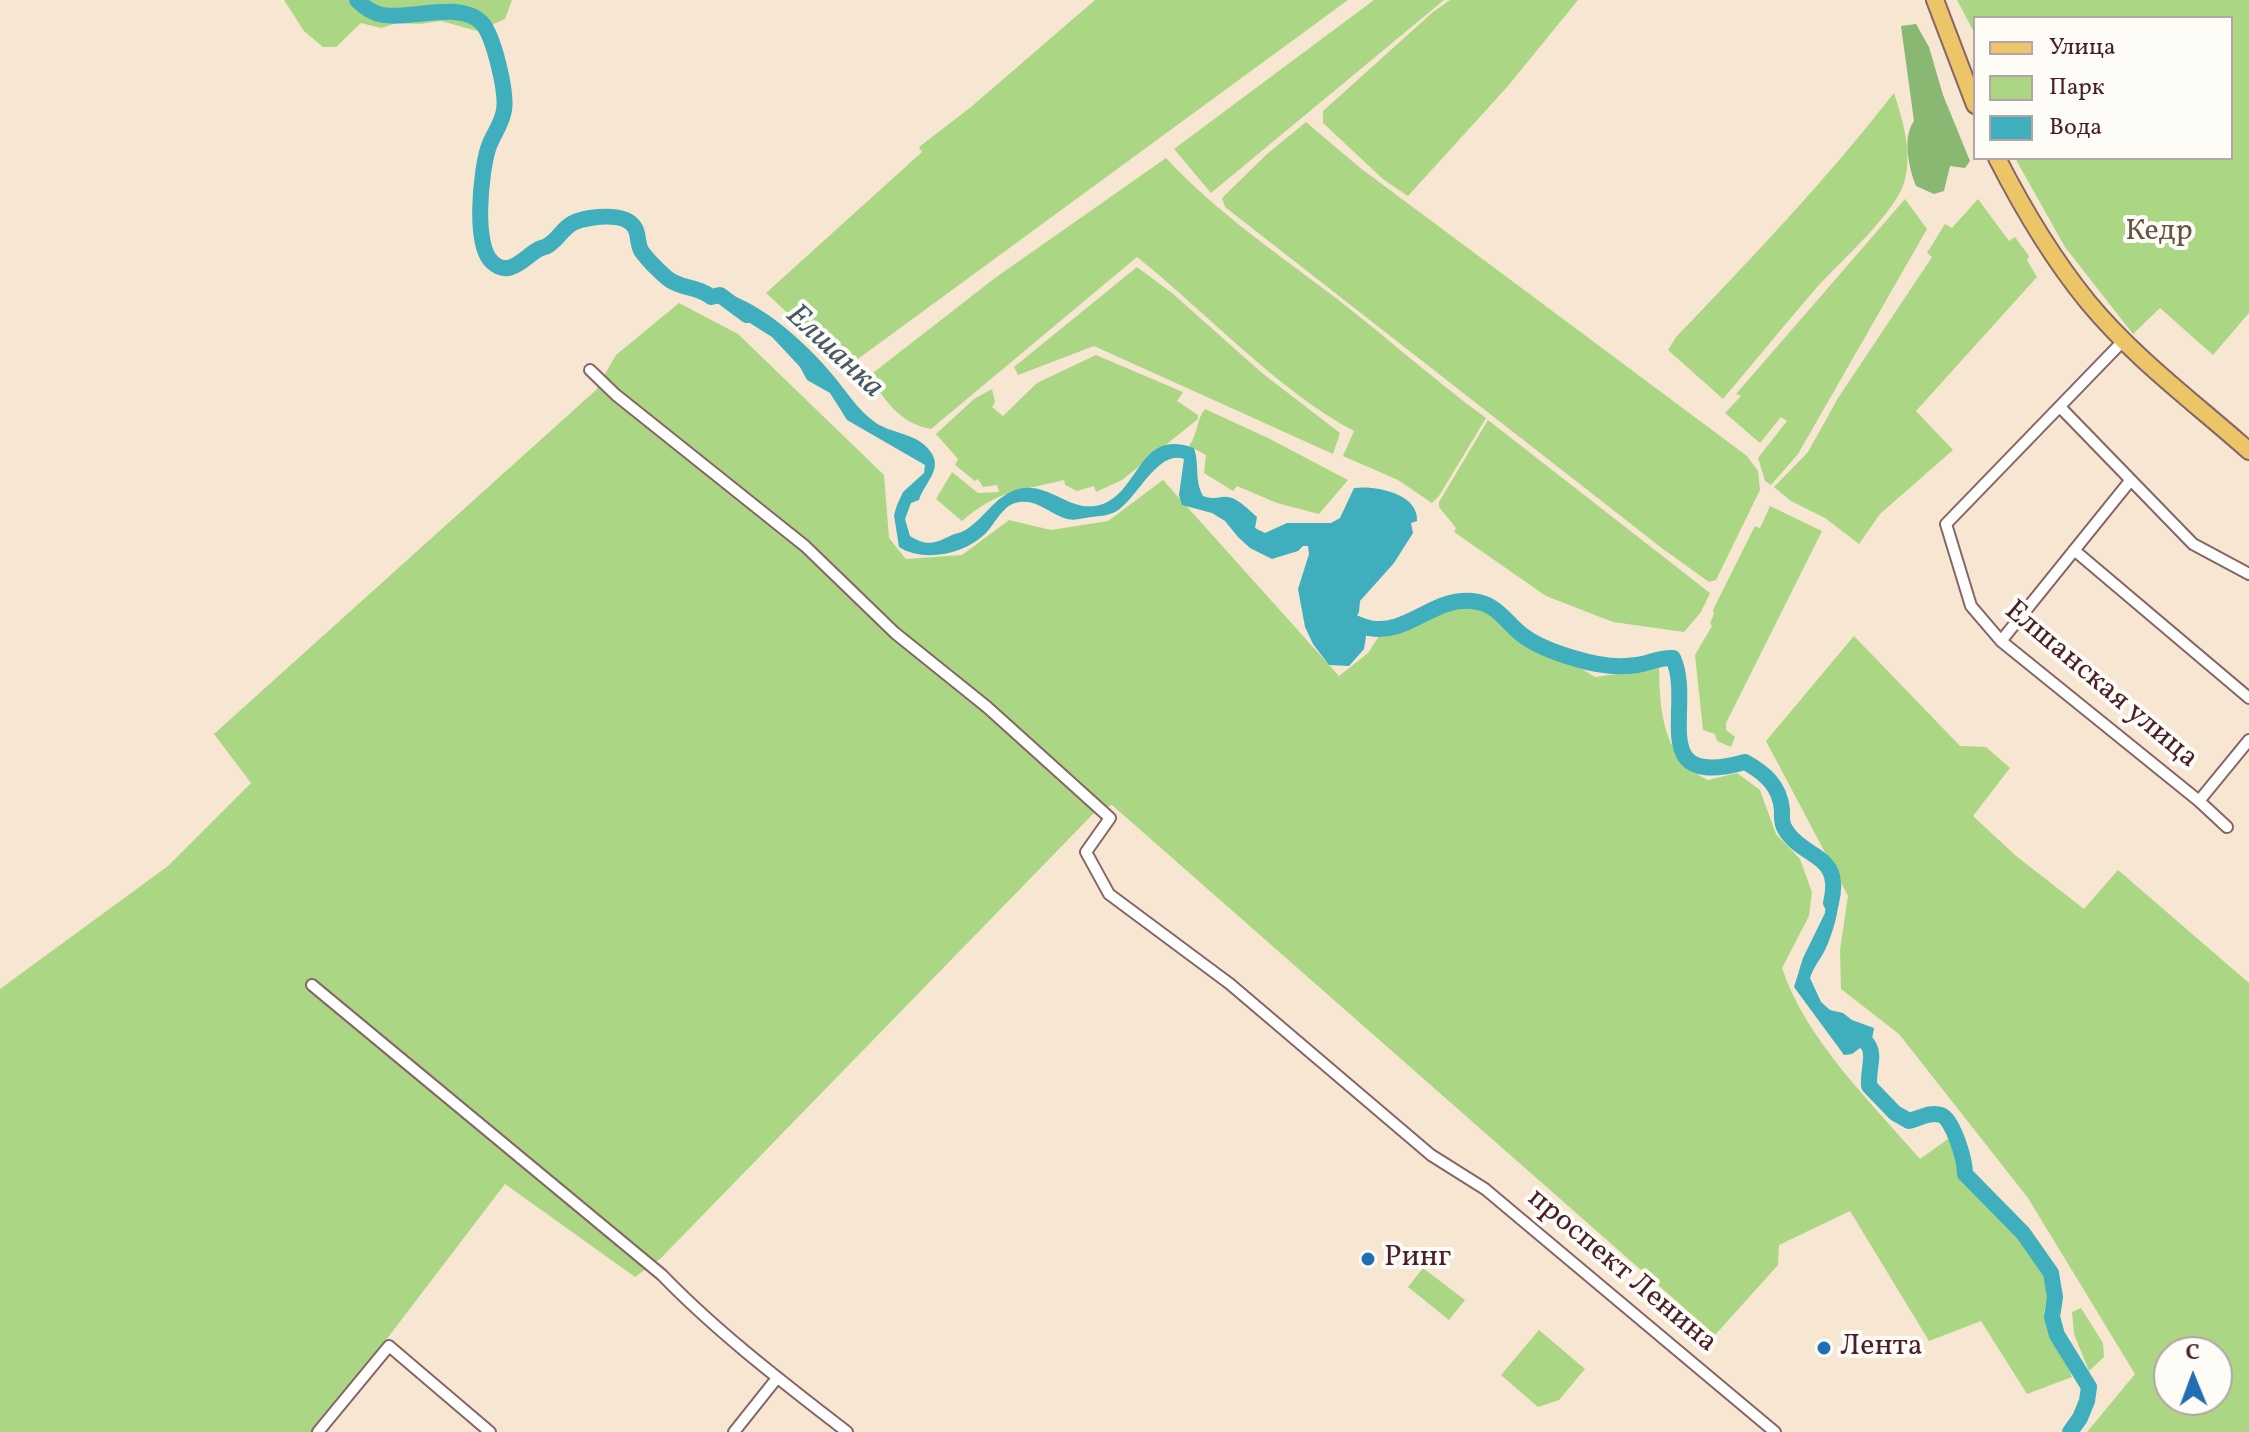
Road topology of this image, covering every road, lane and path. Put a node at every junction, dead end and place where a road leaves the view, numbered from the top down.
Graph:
1 (1935, 0) edge
2 (1973, 100) edge
3 (1998, 160) edge
4 (2124, 340) junction
5 (590, 370) dead end
6 (2060, 407) junction
7 (2249, 451) edge
8 (2130, 481) junction
9 (2074, 550) junction
10 (2249, 574) edge
11 (2001, 641) junction
12 (2249, 698) edge
13 (2249, 740) edge
14 (2199, 801) junction
15 (2227, 827) dead end
16 (312, 985) dead end
17 (777, 1378) junction
18 (318, 1432) edge
19 (490, 1432) edge
20 (734, 1432) edge
21 (847, 1432) edge
22 (1775, 1432) edge

1 - 2 main road
3 - 4 main road
4 - 6 street
4 - 7 main road
5 - 22 street, проспект Ленина
6 - 8 street
6 - 11 street, Елшанская улица
8 - 9 street
8 - 10 street
9 - 11 street
9 - 12 street
11 - 14 street, Елшанская улица
13 - 14 street
14 - 15 street, Елшанская улица
16 - 17 street
17 - 20 street
17 - 21 street
18 - 19 street

